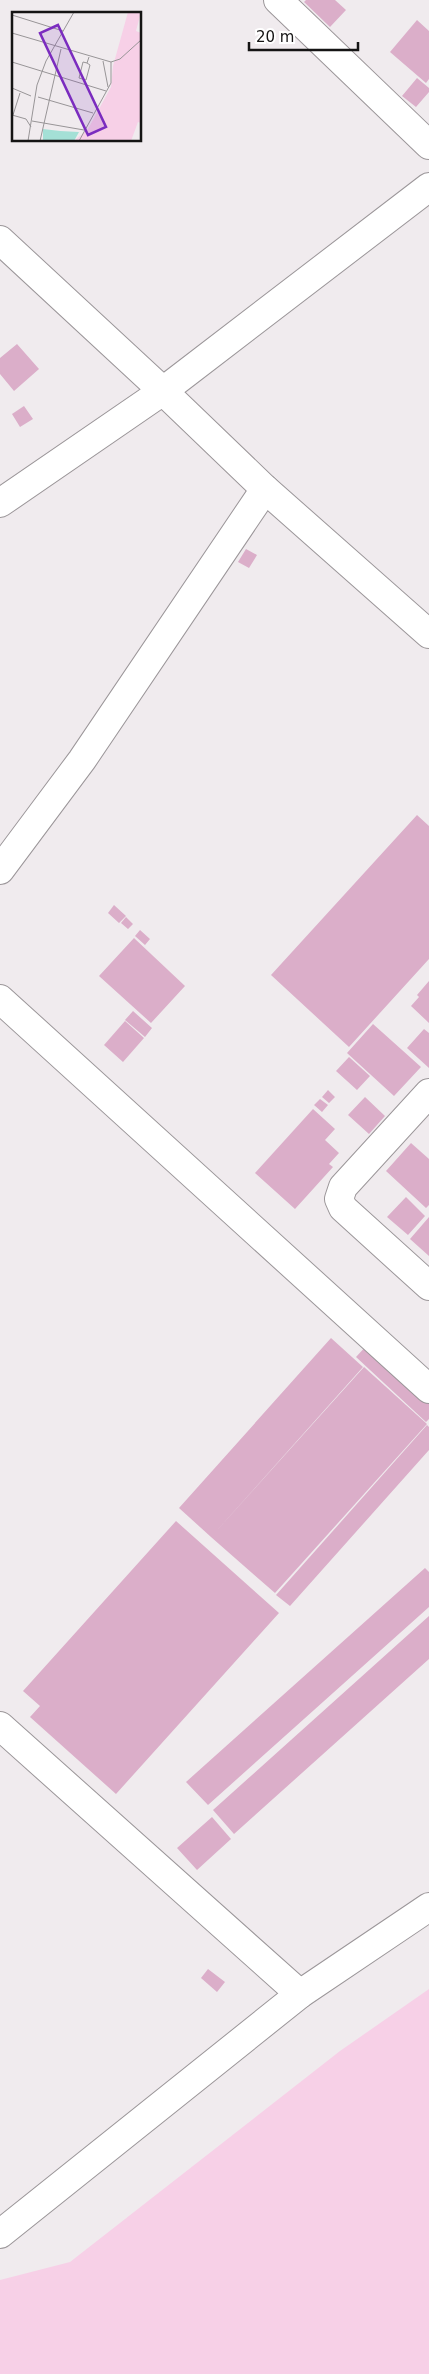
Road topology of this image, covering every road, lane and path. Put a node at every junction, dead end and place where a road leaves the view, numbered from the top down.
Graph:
1 (278, 0) edge
2 (429, 145) edge
3 (429, 186) edge
4 (0, 240) edge
5 (163, 391) junction
6 (265, 489) junction
7 (0, 503) edge
8 (429, 634) edge
9 (0, 870) edge
10 (0, 998) edge
11 (429, 1093) edge
12 (429, 1286) edge
13 (429, 1389) edge
14 (0, 1726) edge
15 (429, 1907) edge
16 (300, 1994) junction
17 (0, 2234) edge

1 - 2 street
3 - 5 street
4 - 5 street
5 - 6 street
5 - 7 street
6 - 8 street
6 - 9 street
10 - 13 street
11 - 12 street
14 - 16 street
15 - 16 street
16 - 17 street

